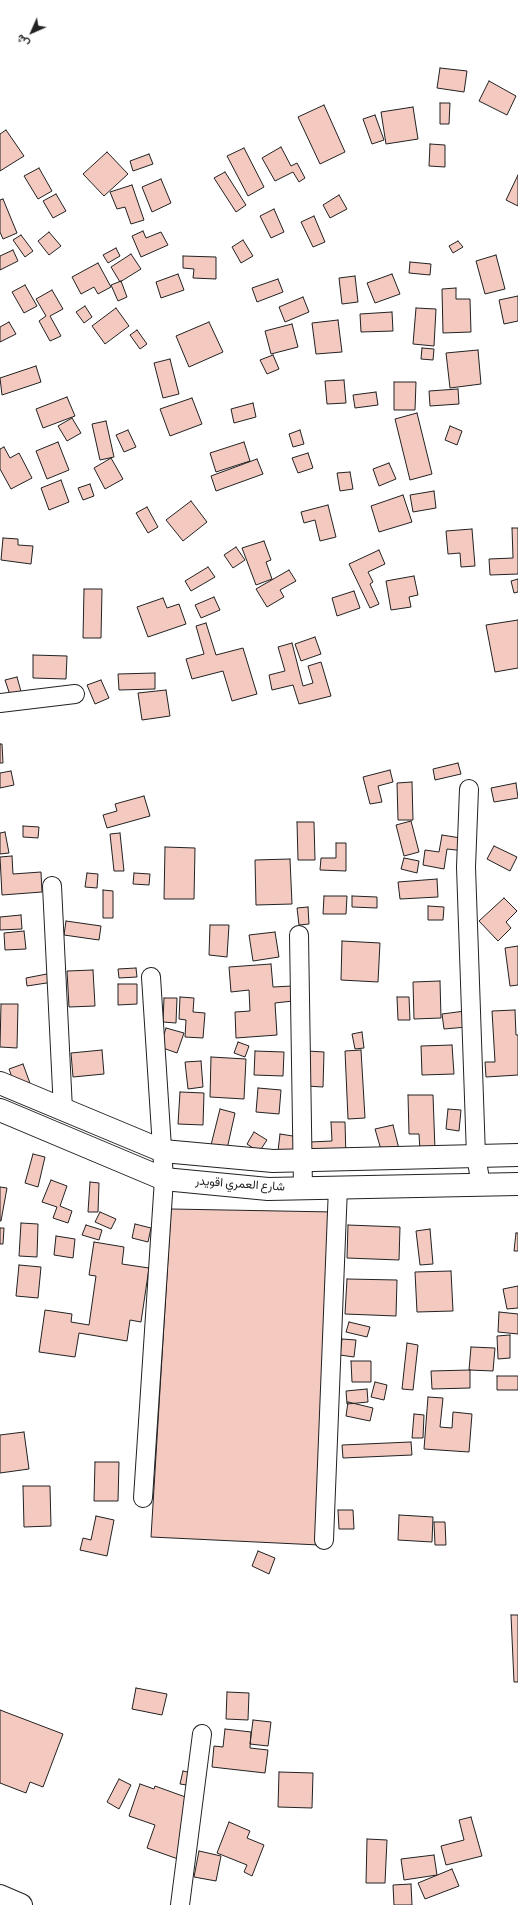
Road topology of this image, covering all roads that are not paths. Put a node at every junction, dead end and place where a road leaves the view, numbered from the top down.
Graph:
1 (75, 694) dead end
2 (0, 703) edge
3 (469, 789) dead end
4 (52, 886) dead end
5 (299, 935) dead end
6 (150, 977) dead end
7 (0, 1083) edge
8 (0, 1110) edge
9 (63, 1110) junction
10 (163, 1152) junction
11 (518, 1155) edge
12 (476, 1156) junction
13 (303, 1161) junction
14 (164, 1179) junction
15 (518, 1184) edge
16 (481, 1185) junction
17 (338, 1187) junction
18 (303, 1189) junction
19 (143, 1498) dead end
20 (324, 1540) dead end
21 (202, 1734) dead end
22 (0, 1896) edge
23 (21, 1905) edge
24 (180, 1905) edge

1 - 2 street
3 - 12 street
4 - 9 street
5 - 13 street
6 - 10 street
7 - 9 street
8 - 14 street, شارع العمري اقويدر
9 - 10 street
10 - 13 street
10 - 14 street
11 - 12 street
12 - 13 street
12 - 16 street
13 - 18 street
14 - 18 street, شارع العمري اقويدر
14 - 19 street
15 - 16 street, شارع العمري اقويدر
16 - 17 street, شارع العمري اقويدر
17 - 18 street, شارع العمري اقويدر
17 - 20 street
21 - 24 street
22 - 23 street

